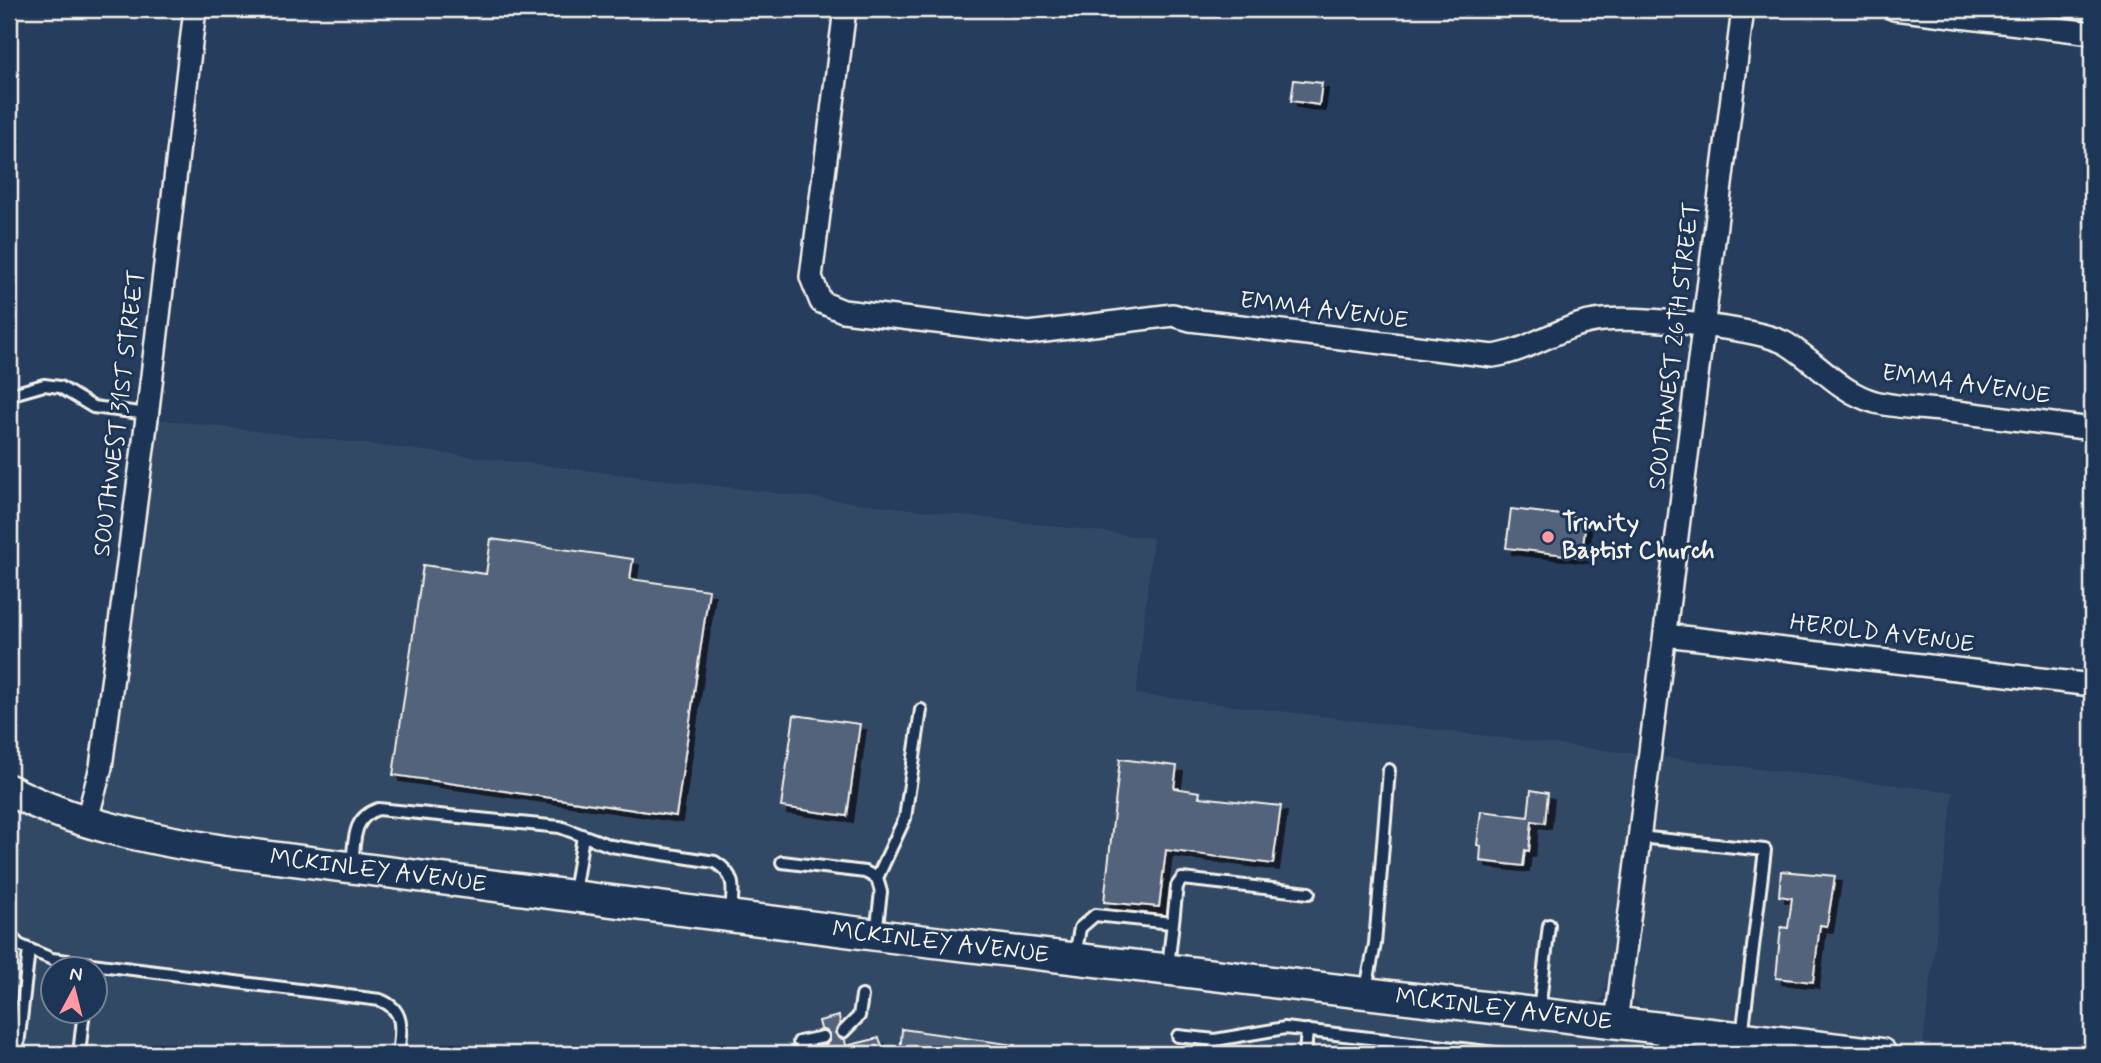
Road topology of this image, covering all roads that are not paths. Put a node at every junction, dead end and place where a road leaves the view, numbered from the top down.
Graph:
1 (195, 9) edge
2 (845, 9) edge
3 (1743, 9) edge
4 (1894, 9) edge
5 (2019, 16) edge
6 (2092, 33) edge
7 (1703, 326) junction
8 (9, 395) edge
9 (148, 414) junction
10 (2092, 429) edge
11 (1665, 635) junction
12 (2092, 685) edge
13 (921, 709) dead end
14 (1389, 769) dead end
15 (9, 790) edge
16 (86, 823) junction
17 (583, 836) junction
18 (1639, 837) junction
19 (782, 862) dead end
20 (352, 867) junction
21 (877, 878) junction
22 (1309, 893) dead end
23 (574, 896) junction
24 (730, 916) junction
25 (1172, 923) junction
26 (1549, 925) dead end
27 (9, 935) edge
28 (876, 935) junction
29 (29, 950) junction
30 (39, 954) edge
31 (1075, 958) junction
32 (108, 968) edge
33 (1168, 970) junction
34 (1365, 993) junction
35 (862, 996) dead end
36 (1538, 1014) junction
37 (1616, 1023) junction
38 (82, 1024) edge
39 (1307, 1030) junction
40 (843, 1032) dead end
41 (1178, 1036) dead end
42 (822, 1037) dead end
43 (1742, 1038) junction
44 (799, 1042) dead end
45 (1663, 1042) edge
46 (1406, 1048) edge
47 (17, 1054) edge
48 (79, 1054) edge
49 (398, 1054) edge
50 (1305, 1054) edge
51 (1504, 1054) edge
52 (1881, 1054) edge

1 - 9 street, SOUTHWEST 31ST STREET
2 - 7 street, EMMA AVENUE
3 - 7 street, SOUTHWEST 26TH STREET
4 - 5 street
5 - 6 street
7 - 10 street, EMMA AVENUE
7 - 11 street, SOUTHWEST 26TH STREET
8 - 9 lane
9 - 16 street, SOUTHWEST 31ST STREET
11 - 12 street, HEROLD AVENUE
11 - 18 street, SOUTHWEST 26TH STREET
13 - 21 lane
14 - 34 lane
15 - 16 main road, MCKINLEY AVENUE
16 - 20 main road, MCKINLEY AVENUE
17 - 20 lane
17 - 23 lane
17 - 24 lane
18 - 37 street, SOUTHWEST 26TH STREET
18 - 43 lane
19 - 21 lane
20 - 23 main road, MCKINLEY AVENUE
21 - 28 lane
22 - 25 lane
23 - 24 main road, MCKINLEY AVENUE
24 - 28 main road, MCKINLEY AVENUE
25 - 31 lane
25 - 33 lane
26 - 36 lane
27 - 29 lane
28 - 31 main road, MCKINLEY AVENUE
29 - 30 lane
29 - 47 lane
31 - 33 main road, MCKINLEY AVENUE
32 - 49 lane
33 - 34 main road, MCKINLEY AVENUE
34 - 36 main road, MCKINLEY AVENUE
35 - 40 lane
36 - 37 main road, MCKINLEY AVENUE
37 - 45 main road, MCKINLEY AVENUE
38 - 48 lane
39 - 41 lane
39 - 46 lane
39 - 50 lane
42 - 44 lane
43 - 45 main road, MCKINLEY AVENUE
43 - 52 main road, MCKINLEY AVENUE
46 - 51 lane

